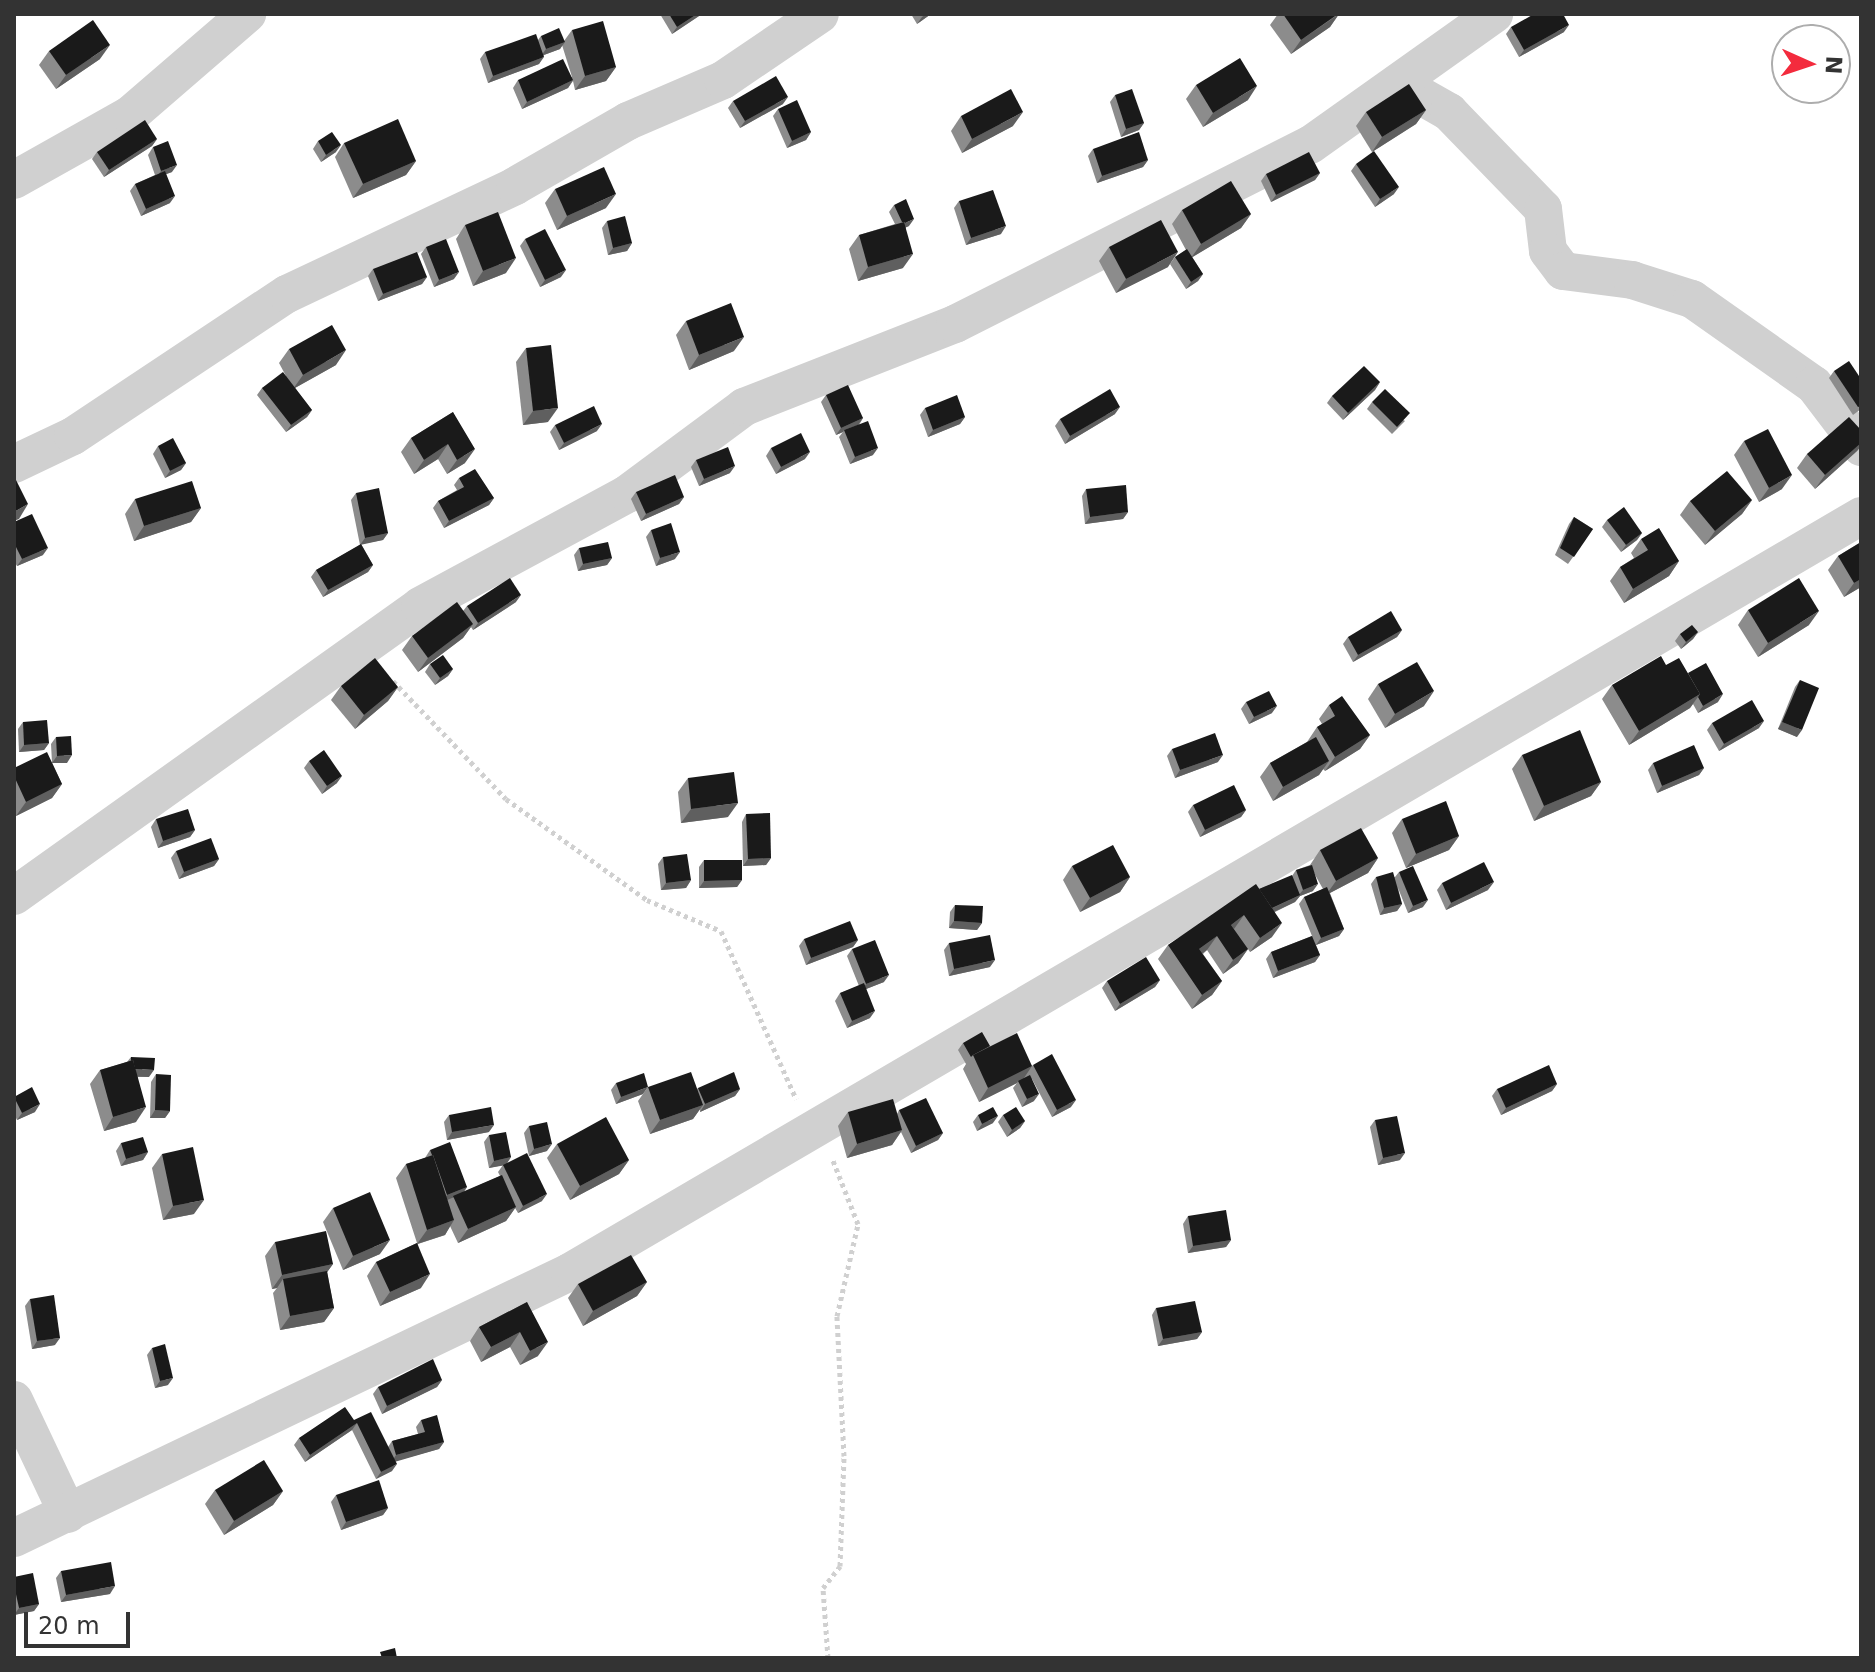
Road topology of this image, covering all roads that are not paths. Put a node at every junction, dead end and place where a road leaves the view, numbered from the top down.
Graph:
1 (247, 14) edge
2 (820, 14) edge
3 (1494, 14) edge
4 (1398, 83) junction
5 (14, 180) edge
6 (1861, 447) edge
7 (14, 464) edge
8 (1861, 516) edge
9 (14, 896) edge
10 (14, 1400) edge
11 (68, 1514) junction
12 (14, 1538) edge

1 - 5 street
2 - 7 street
3 - 4 street
4 - 6 street
4 - 9 street
8 - 11 street
10 - 11 street
11 - 12 street

